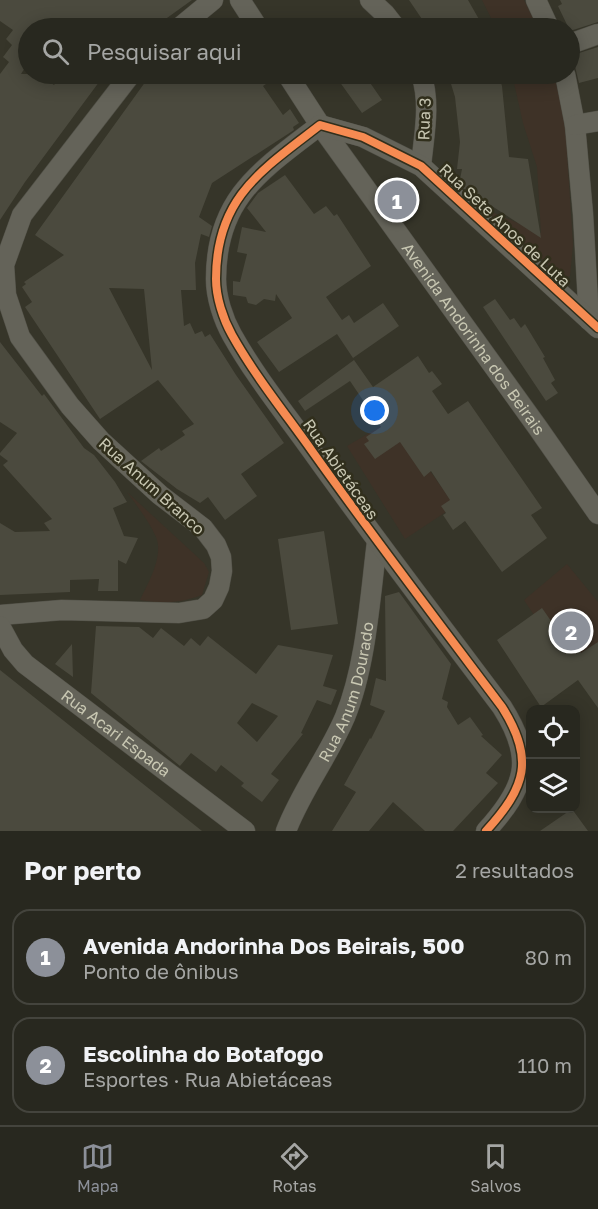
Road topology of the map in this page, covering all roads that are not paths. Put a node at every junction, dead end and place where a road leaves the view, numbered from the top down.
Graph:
1 (213, 0) edge
2 (240, 0) edge
3 (370, 0) edge
4 (536, 0) edge
5 (191, 18) edge
6 (252, 18) edge
7 (388, 18) edge
8 (544, 18) edge
9 (598, 34) edge
10 (580, 40) edge
11 (123, 84) edge
12 (293, 84) edge
13 (424, 84) edge
14 (567, 84) edge
15 (598, 121) edge
16 (320, 125) junction
17 (575, 125) junction
18 (421, 166) junction
19 (591, 213) edge
20 (593, 324) edge
21 (598, 514) edge
22 (376, 542) junction
23 (0, 615) edge
24 (0, 626) edge
25 (245, 831) edge
26 (286, 831) edge
27 (486, 831) edge

1 - 5 street
2 - 6 street
3 - 7 street
4 - 8 street
9 - 10 street
11 - 23 street, Rua Anum Branco
12 - 16 street, Avenida Andorinha dos Beirais
13 - 18 street, Rua 3
14 - 17 street
15 - 17 street
16 - 18 street, Rua Sete Anos de Luta
16 - 21 street, Avenida Andorinha dos Beirais
16 - 22 street, Rua Abietáceas
17 - 19 street
18 - 20 street, Rua Sete Anos de Luta
19 - 20 street
22 - 26 street, Rua Anum Dourado
22 - 27 street, Rua Abietáceas
24 - 25 street, Rua Acari Espada

